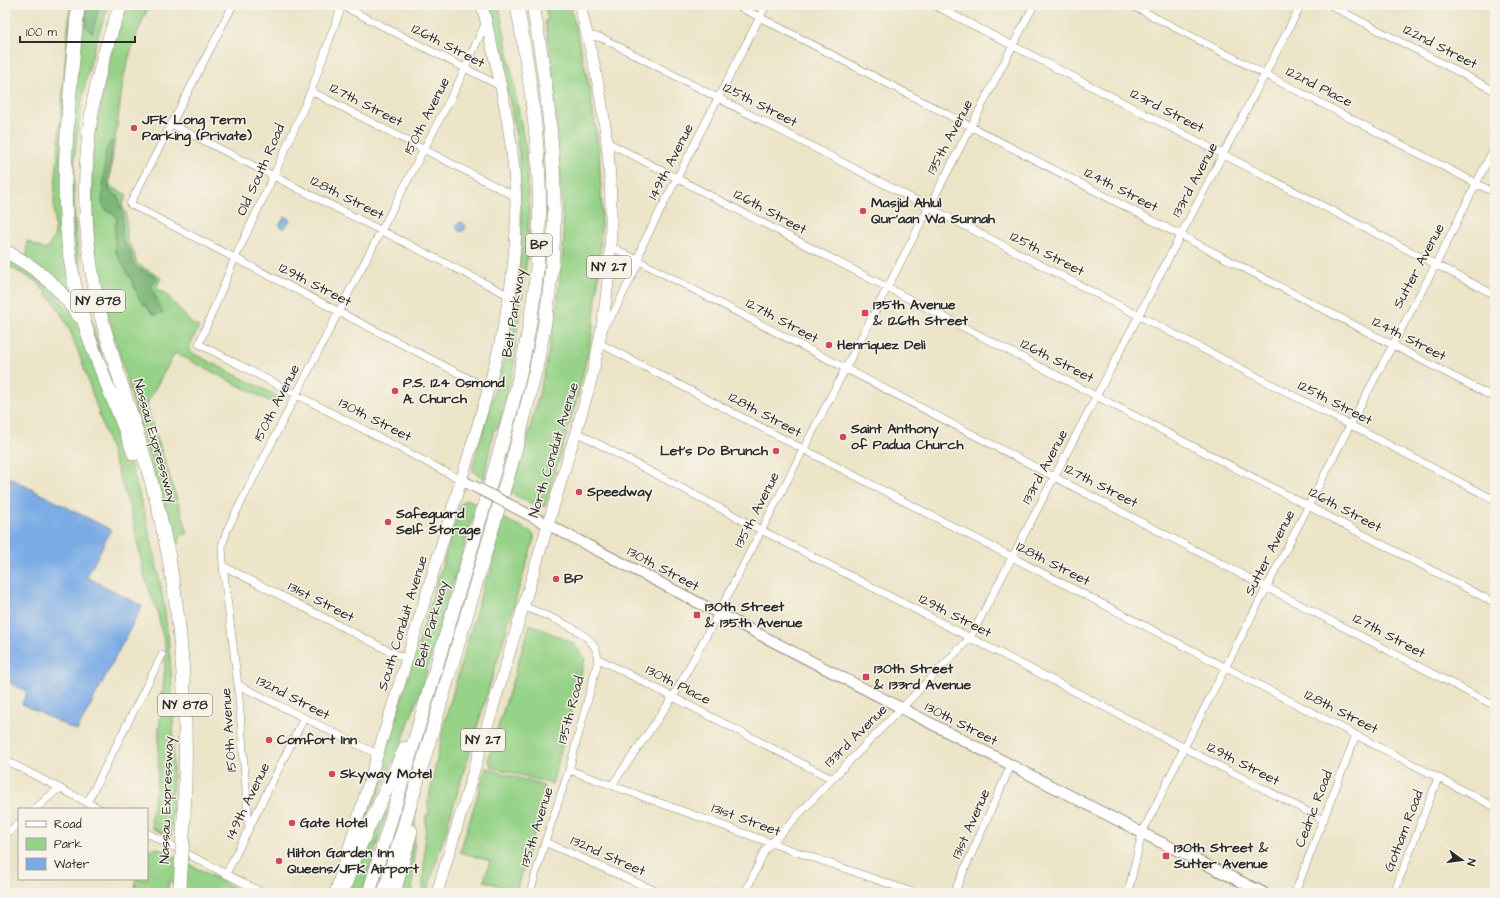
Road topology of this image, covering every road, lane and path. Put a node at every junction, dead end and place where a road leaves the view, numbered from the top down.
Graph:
1 (78, 5) edge
2 (121, 5) edge
3 (233, 5) edge
4 (342, 5) edge
5 (482, 5) edge
6 (518, 5) edge
7 (533, 5) edge
8 (539, 5) edge
9 (580, 5) edge
10 (736, 5) edge
11 (766, 5) edge
12 (934, 5) edge
13 (1034, 5) edge
14 (1132, 5) edge
15 (1301, 5) edge
16 (1330, 5) edge
17 (760, 17) junction
18 (486, 22) junction
19 (587, 35) junction
20 (1014, 46) junction
21 (464, 68) junction
22 (1265, 74) junction
23 (544, 77) junction
24 (502, 88) junction
25 (311, 91) junction
26 (1495, 91) edge
27 (718, 98) junction
28 (171, 124) junction
29 (970, 126) junction
30 (607, 142) junction
31 (1495, 146) edge
32 (424, 149) junction
33 (1223, 154) junction
34 (274, 175) junction
35 (677, 178) junction
36 (1476, 183) junction
37 (1495, 193) edge
38 (516, 197) junction
39 (928, 207) junction
40 (382, 230) junction
41 (1181, 235) junction
42 (610, 246) junction
43 (5, 251) edge
44 (235, 258) junction
45 (638, 260) junction
46 (1436, 264) junction
47 (887, 288) junction
48 (1495, 295) edge
49 (510, 296) junction
50 (339, 312) junction
51 (1139, 316) junction
52 (86, 326) junction
53 (601, 331) junction
54 (599, 342) junction
55 (199, 344) joint
56 (1392, 344) junction
57 (844, 368) junction
58 (489, 389) junction
59 (296, 396) junction
60 (1097, 396) junction
61 (1495, 398) edge
62 (1350, 425) junction
63 (576, 432) junction
64 (802, 449) junction
65 (1054, 477) junction
66 (461, 480) junction
67 (1495, 500) edge
68 (1309, 506) junction
69 (547, 524) junction
70 (761, 530) junction
71 (1012, 558) junction
72 (223, 566) junction
73 (1267, 587) junction
74 (174, 592) junction
75 (470, 602) junction
76 (1495, 603) edge
77 (523, 606) junction
78 (718, 614) junction
79 (970, 638) junction
80 (162, 656) dead end
81 (598, 658) junction
82 (408, 659) junction
83 (1226, 667) junction
84 (238, 685) junction
85 (427, 697) junction
86 (673, 697) junction
87 (1495, 706) edge
88 (902, 709) junction
89 (304, 718) junction
90 (1356, 735) junction
91 (1184, 748) junction
92 (378, 755) junction
93 (5, 760) edge
94 (1011, 765) junction
95 (569, 770) junction
96 (1438, 778) junction
97 (832, 779) junction
98 (612, 785) junction
99 (59, 788) junction
100 (87, 802) junction
101 (1495, 807) edge
102 (36, 808) edge
103 (98, 808) edge
104 (1324, 820) junction
105 (18, 824) edge
106 (249, 828) junction
107 (1142, 833) junction
108 (148, 834) edge
109 (5, 835) edge
110 (545, 842) junction
111 (771, 843) junction
112 (226, 874) junction
113 (180, 890) edge
114 (262, 893) edge
115 (335, 893) edge
116 (342, 893) edge
117 (369, 893) edge
118 (384, 893) edge
119 (394, 893) edge
120 (437, 893) edge
121 (530, 893) edge
122 (660, 893) edge
123 (745, 893) edge
124 (915, 893) edge
125 (954, 893) edge
126 (1128, 893) edge
127 (1264, 893) edge
128 (1295, 893) edge
129 (1394, 893) edge

1 - 52 highway
2 - 74 highway, Nassau Expressway / NY 878
3 - 28 street
4 - 21 street, 126th Street
4 - 25 street, Old South Road
5 - 18 main road, South Conduit Avenue
6 - 85 highway, Belt Parkway / BP
7 - 23 highway, BP
8 - 23 highway
9 - 19 main road, North Conduit Avenue / NY 27
10 - 17 street, 124th Street
11 - 17 street, 149th Avenue
12 - 20 street, 123rd Street
13 - 20 street, 135th Avenue
14 - 22 street, 122nd Place
15 - 22 street, 133rd Avenue
16 - 26 street, 122nd Street
17 - 27 street, 149th Avenue
17 - 29 street, 124th Street
18 - 21 street, 150th Avenue
18 - 24 main road, South Conduit Avenue
19 - 27 street, 125th Street
19 - 30 main road, North Conduit Avenue / NY 27
20 - 29 street, 135th Avenue
20 - 33 street, 123rd Street
21 - 24 street, 126th Street
21 - 32 street, 150th Avenue
22 - 33 street, 133rd Avenue
22 - 36 street, 122nd Place
23 - 75 highway, BP
24 - 38 main road, South Conduit Avenue
25 - 32 street, 127th Street
25 - 34 street, Old South Road
27 - 35 street, 149th Avenue
27 - 39 street, 125th Street
28 - 34 street, 128th Street
28 - 44 street, 129th Street
29 - 39 street, 135th Avenue
29 - 41 street, 124th Street
30 - 35 street, 126th Street
30 - 42 main road, North Conduit Avenue / NY 27
31 - 36 street, Sutter Avenue
32 - 38 street, 127th Street
32 - 40 street, 150th Avenue
33 - 41 street, 133rd Avenue
33 - 46 street, 123rd Street
34 - 40 street, 128th Street
34 - 44 street, Old South Road
35 - 45 street, 149th Avenue
35 - 47 street, 126th Street
36 - 37 street, 122nd Place
36 - 46 street, Sutter Avenue
38 - 49 main road, South Conduit Avenue
39 - 47 street, 135th Avenue
39 - 51 street, 125th Street
40 - 49 street, 128th Street
40 - 50 street, 150th Avenue
41 - 51 street, 133rd Avenue
41 - 56 street, 124th Street
42 - 45 street, 127th Street
42 - 53 main road, North Conduit Avenue / NY 27
43 - 52 highway
44 - 50 street, 129th Street
44 - 55 street, Old South Road
45 - 53 street, 149th Avenue
45 - 57 street, 127th Street
46 - 48 street, 123rd Street
46 - 56 street, Sutter Avenue
47 - 57 street, 135th Avenue
47 - 60 street, 126th Street
49 - 58 main road, South Conduit Avenue
50 - 58 street, 129th Street
50 - 59 street, 150th Avenue
51 - 60 street, 133rd Avenue
51 - 62 street, 125th Street
52 - 74 highway
53 - 54 main road, North Conduit Avenue / NY 27
54 - 63 main road, North Conduit Avenue / NY 27
54 - 64 street, 128th Street
55 - 59 street, 130th Street
56 - 61 street, 124th Street
56 - 62 street, Sutter Avenue
57 - 64 street, 135th Avenue
57 - 65 street, 127th Street
58 - 66 main road, South Conduit Avenue
59 - 66 street, 130th Street
59 - 72 street, 150th Avenue
60 - 65 street, 133rd Avenue
60 - 68 street, 126th Street
62 - 67 street, 125th Street
62 - 68 street, Sutter Avenue
63 - 69 main road, North Conduit Avenue / NY 27
63 - 70 street, 129th Street
64 - 70 street, 135th Avenue
64 - 71 street, 128th Street
65 - 71 street, 133rd Avenue
65 - 73 street, 127th Street
66 - 69 street, 130th Street, bridge
66 - 82 main road, South Conduit Avenue
68 - 73 street, Sutter Avenue
68 - 76 street, 126th Street
69 - 77 main road, North Conduit Avenue / NY 27
69 - 78 street, 130th Street
70 - 78 street, 135th Avenue
70 - 79 street, 129th Street
71 - 79 street, 133rd Avenue
71 - 83 street, 128th Street
72 - 82 street, 131st Street
72 - 84 street, 150th Avenue
73 - 83 street, Sutter Avenue
73 - 87 street, 127th Street
74 - 113 highway, Nassau Expressway / NY 878, bridge
75 - 118 highway, BP
75 - 119 highway
77 - 81 street
77 - 120 main road, North Conduit Avenue / NY 27
78 - 86 street, 135th Avenue
78 - 88 street, 130th Street
79 - 88 street, 133rd Avenue
79 - 91 street, 129th Street
80 - 100 street
81 - 86 street, 130th Place
81 - 95 street, 135th Road
82 - 92 main road, South Conduit Avenue
83 - 90 street, 128th Street
83 - 91 street, Sutter Avenue
84 - 89 street, 132nd Street
84 - 106 street, 150th Avenue
85 - 116 highway
85 - 117 highway, Belt Parkway / BP
86 - 97 street, 130th Place
86 - 98 street, 135th Avenue
88 - 94 street, 130th Street
88 - 97 street, 133rd Avenue
89 - 92 street, 132nd Street
89 - 106 street, 149th Avenue
90 - 96 street, 128th Street
90 - 104 street, Cedric Road
91 - 104 street, 129th Street
91 - 107 street, Sutter Avenue
92 - 115 main road, South Conduit Avenue
93 - 99 street
94 - 107 street, 130th Street
94 - 125 street, 131st Avenue
95 - 98 street, 131st Street
95 - 110 street, 135th Avenue
96 - 101 street, 128th Street
96 - 129 street, Gotham Road
97 - 111 street, 133rd Avenue
98 - 111 street, 131st Street
99 - 100 street
99 - 102 street
100 - 103 street
104 - 128 street, Cedric Road
105 - 109 street
106 - 112 street, 149th Avenue
107 - 126 street, Sutter Avenue
107 - 127 street, 130th Street
108 - 112 street
110 - 121 street, 135th Avenue
110 - 122 street, 132nd Street
111 - 123 street, 133rd Avenue
111 - 124 street, 131st Street
112 - 114 street

